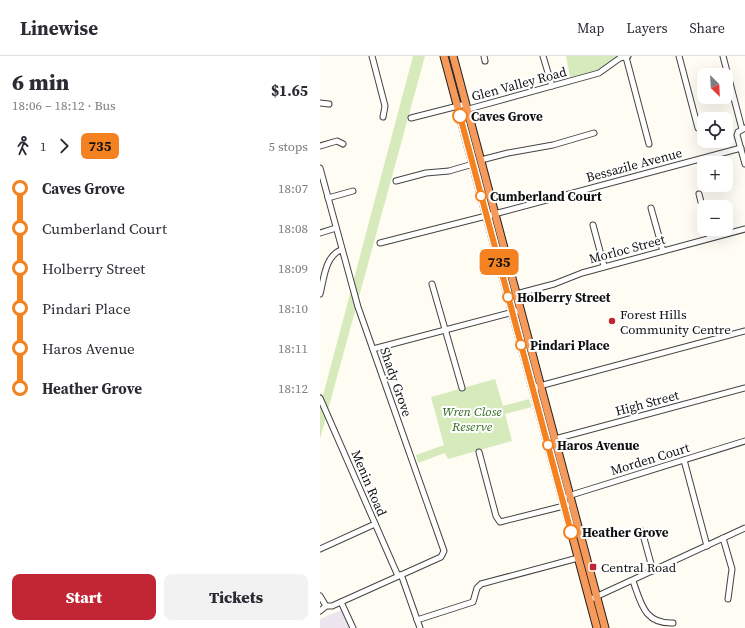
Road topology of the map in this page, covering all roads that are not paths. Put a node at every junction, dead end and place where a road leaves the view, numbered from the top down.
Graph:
1 (372, 56) edge
2 (444, 56) edge
3 (453, 56) edge
4 (543, 56) edge
5 (627, 56) edge
6 (680, 56) edge
7 (723, 56) edge
8 (552, 86) junction
9 (320, 103) edge
10 (329, 104) dead end
11 (466, 107) junction
12 (458, 109) junction
13 (383, 117) dead end
14 (411, 118) dead end
15 (697, 124) edge
16 (742, 130) edge
17 (594, 133) dead end
18 (342, 144) dead end
19 (650, 144) dead end
20 (320, 146) edge
21 (741, 148) junction
22 (481, 160) junction
23 (472, 164) junction
24 (745, 164) edge
25 (320, 171) edge
26 (396, 181) dead end
27 (353, 191) dead end
28 (699, 194) dead end
29 (328, 198) junction
30 (700, 200) edge
31 (651, 208) dead end
32 (495, 214) junction
33 (486, 215) junction
34 (593, 225) dead end
35 (336, 228) junction
36 (745, 229) edge
37 (320, 233) edge
38 (710, 238) joint
39 (380, 243) dead end
40 (341, 250) junction
41 (663, 251) junction
42 (604, 266) junction
43 (432, 284) dead end
44 (320, 294) edge
45 (516, 294) junction
46 (520, 310) junction
47 (512, 313) junction
48 (444, 330) junction
49 (745, 331) edge
50 (374, 350) junction
51 (541, 386) junction
52 (462, 388) dead end
53 (532, 388) junction
54 (745, 388) edge
55 (320, 398) edge
56 (555, 439) junction
57 (745, 441) edge
58 (479, 452) dead end
59 (684, 460) junction
60 (570, 496) junction
61 (563, 502) junction
62 (572, 504) junction
63 (375, 524) junction
64 (745, 528) edge
65 (642, 531) dead end
66 (723, 538) junction
67 (707, 546) junction
68 (320, 548) edge
69 (578, 558) junction
70 (653, 571) junction
71 (399, 576) junction
72 (633, 581) junction
73 (320, 596) edge
74 (597, 598) junction
75 (728, 599) dead end
76 (589, 600) junction
77 (341, 602) junction
78 (326, 606) junction
79 (320, 611) edge
80 (418, 620) junction
81 (673, 623) dead end
82 (353, 628) edge
83 (420, 628) edge
84 (596, 628) edge
85 (605, 628) edge

1 - 13 street
2 - 12 highway
3 - 11 highway
4 - 8 street
5 - 8 street, Glen Valley Road
5 - 19 street
6 - 15 street
7 - 16 street
8 - 11 street, Glen Valley Road
9 - 10 street
11 - 12 street, Glen Valley Road
11 - 22 highway
12 - 14 street
12 - 23 highway
16 - 21 street
17 - 22 street
18 - 20 street
21 - 24 street
21 - 32 street, Bessazile Avenue
22 - 32 highway
23 - 26 street
23 - 33 highway
25 - 29 street, Shady Grove
27 - 29 street
28 - 30 street
29 - 35 street, Shady Grove
31 - 41 street
32 - 33 street, Bessazile Avenue
32 - 45 highway
33 - 39 street, Bessazile Avenue
33 - 47 highway
34 - 42 street
35 - 37 street
35 - 40 street, Shady Grove
36 - 38 street, Morloc Street
38 - 41 street, Morloc Street
40 - 44 street
40 - 50 street, Shady Grove
41 - 42 street, Morloc Street
42 - 45 street, Morloc Street
43 - 48 street
45 - 46 highway
46 - 47 street
46 - 51 highway
47 - 48 street
47 - 53 highway
48 - 50 street
48 - 52 street
49 - 51 street
50 - 71 street, Shady Grove
51 - 53 street
51 - 56 highway
53 - 61 highway
54 - 56 street, High Street
55 - 63 street, Menin Road
56 - 60 highway
57 - 59 street, Morden Court
58 - 61 street
59 - 60 street, Morden Court
59 - 67 street
60 - 61 street, Morden Court
60 - 62 highway
61 - 62 street
61 - 69 highway
62 - 74 highway
63 - 68 street
63 - 71 street, Menin Road
64 - 66 street
65 - 70 street
66 - 67 street
66 - 75 street
67 - 70 street
69 - 76 highway
69 - 80 street
70 - 72 street
71 - 77 street, Shady Grove
71 - 80 street, Menin Road
72 - 74 street
72 - 81 street
73 - 78 street
74 - 76 street
74 - 85 highway
76 - 84 highway
77 - 78 street, Shady Grove
77 - 82 street
78 - 79 street
80 - 83 street, Menin Road

